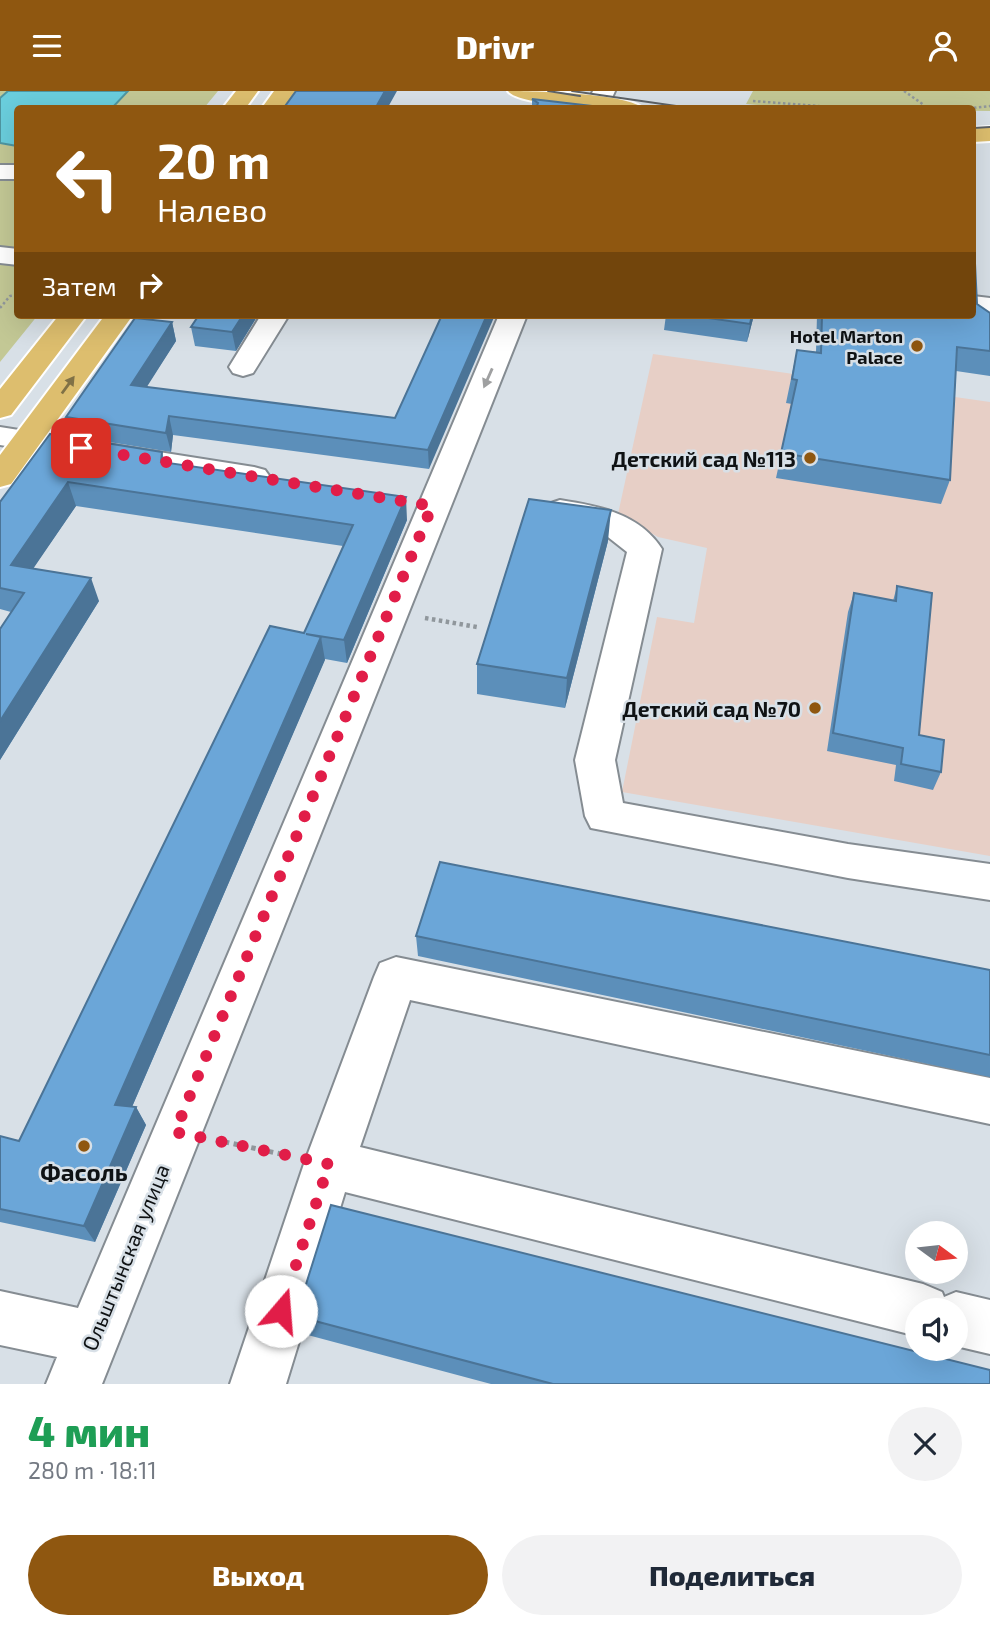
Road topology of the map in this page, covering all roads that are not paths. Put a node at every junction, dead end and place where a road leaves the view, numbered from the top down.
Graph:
1 (247, 91) edge
2 (519, 91) edge
3 (599, 101) edge
4 (236, 105) edge
5 (70, 319) edge
6 (116, 319) edge
7 (273, 319) edge
8 (511, 319) edge
9 (243, 367) dead end
10 (0, 409) edge
11 (14, 438) edge
12 (0, 477) edge
13 (288, 482) edge
14 (547, 509) edge
15 (990, 882) edge
16 (990, 1101) edge
17 (329, 1164) junction
18 (905, 1307) edge
19 (0, 1318) edge
20 (968, 1322) edge
21 (990, 1327) edge
22 (83, 1361) edge
23 (258, 1384) edge

1 - 4 main road
2 - 3 main road
5 - 10 main road
11 -> 6 main road
7 - 9 street
8 -> 22 street, Ольштынская улица
11 - 12 main road
11 - 13 street
14 - 15 street
16 - 17 street
17 - 18 street
17 - 23 street
19 - 22 street
20 - 21 street

